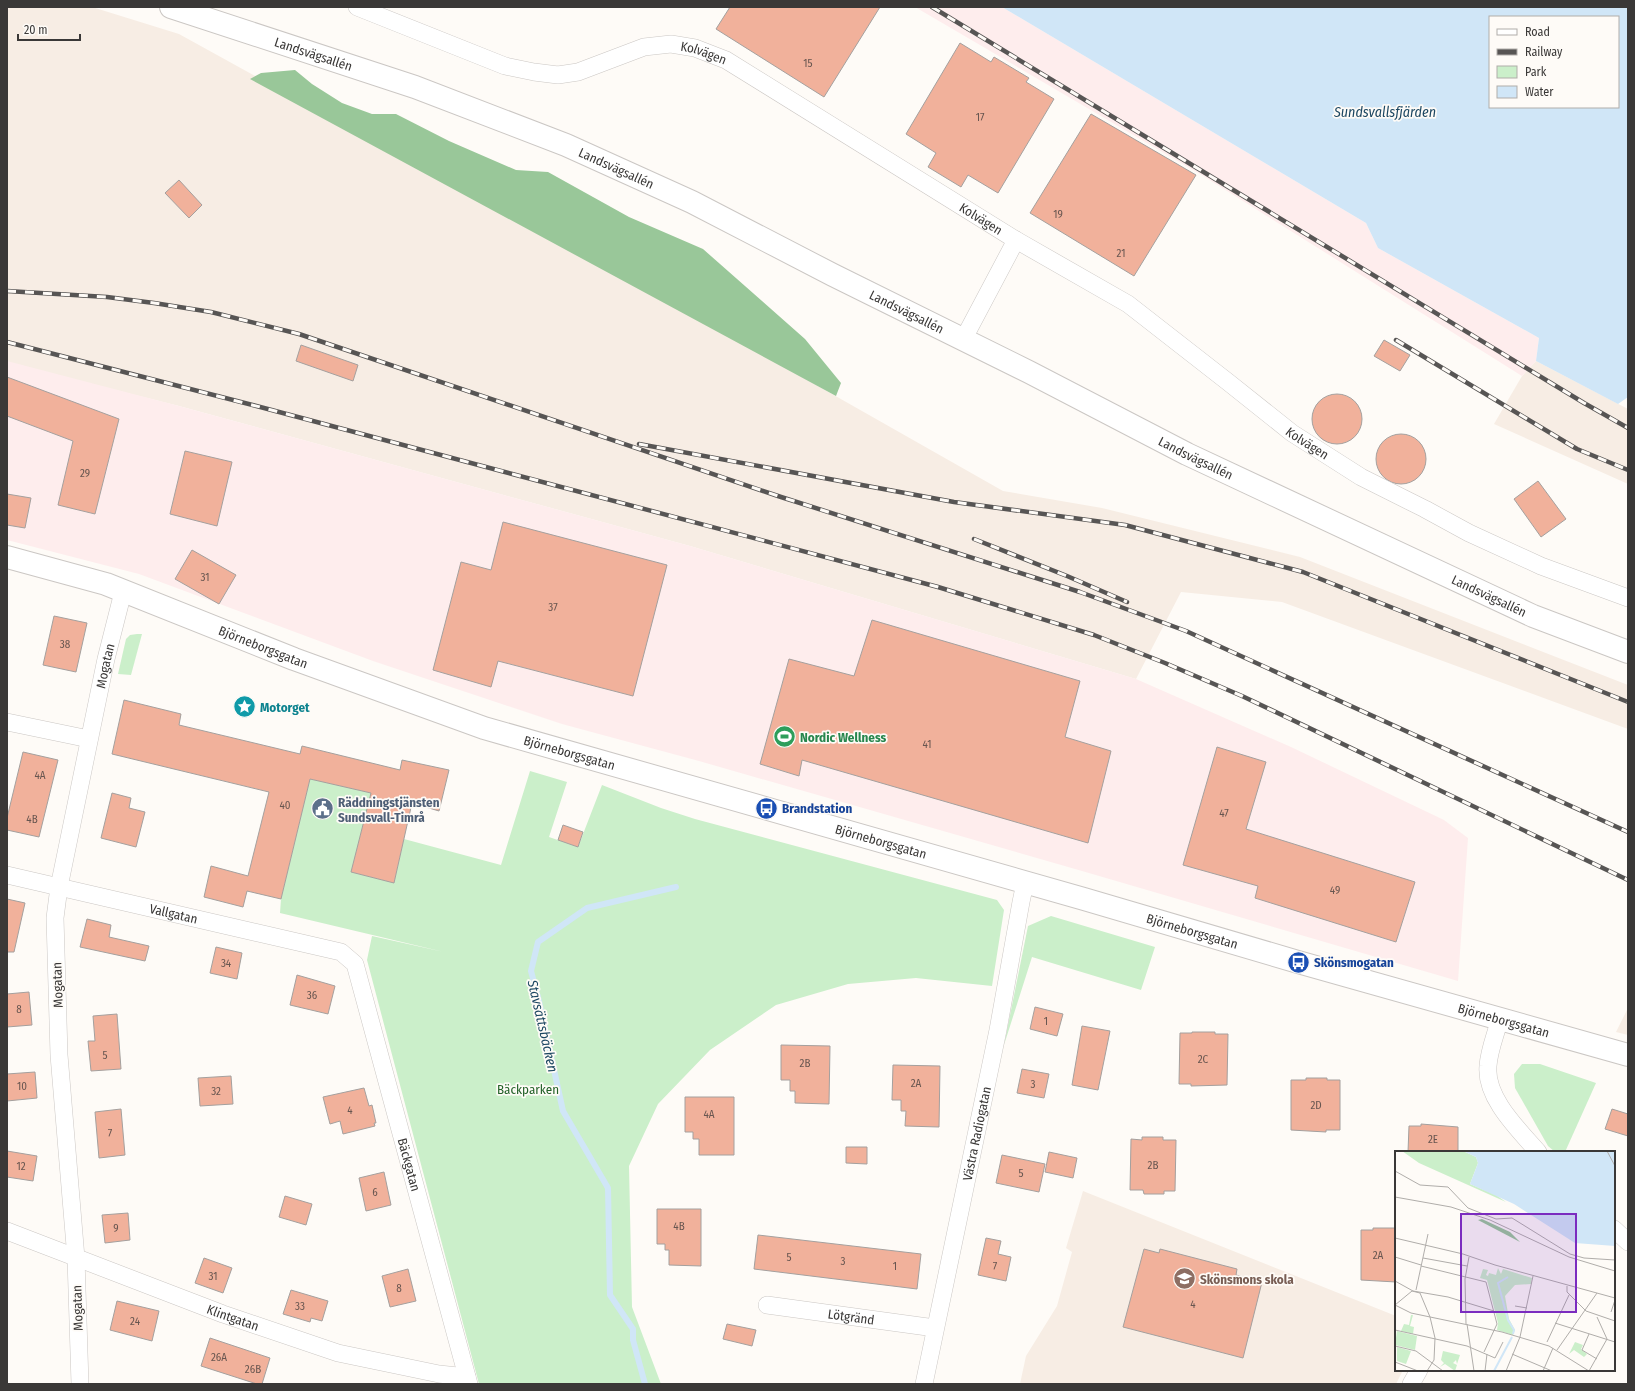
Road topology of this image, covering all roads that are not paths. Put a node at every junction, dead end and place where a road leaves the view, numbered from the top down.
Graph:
1 (171, 7) edge
2 (357, 7) edge
3 (1016, 240) junction
4 (963, 340) junction
5 (7, 557) edge
6 (123, 592) junction
7 (1628, 598) edge
8 (1628, 652) edge
9 (7, 722) edge
10 (89, 739) junction
11 (7, 875) edge
12 (1026, 883) junction
13 (59, 887) junction
14 (341, 952) joint
15 (1500, 1018) junction
16 (1628, 1055) edge
17 (1537, 1151) edge
18 (1615, 1230) edge
19 (7, 1231) edge
20 (1628, 1242) edge
21 (76, 1258) junction
22 (767, 1305) dead end
23 (935, 1328) junction
24 (1418, 1371) edge
25 (468, 1381) edge
26 (80, 1384) edge
27 (924, 1384) edge
28 (1411, 1384) edge

1 - 4 main road, Landsvägsallén
2 - 3 street, Kolvägen
3 - 4 street, Kolvägen
3 - 7 street, Kolvägen
4 - 8 main road, Landsvägsallén
5 - 6 main road, Björneborgsgatan
6 - 10 street, Mogatan
6 - 12 main road, Björneborgsgatan
9 - 10 street
10 - 13 street, Mogatan
11 - 13 street, Vallgatan
12 - 15 main road, Björneborgsgatan
12 - 23 street, Västra Radiogatan
13 - 14 street, Vallgatan
13 - 21 street, Mogatan
14 - 25 street, Bäckgatan
15 - 16 main road, Björneborgsgatan
15 - 17 street
18 - 20 street
19 - 21 street, Klintgatan
21 - 25 street, Klintgatan
21 - 26 street, Mogatan
22 - 23 street, Lötgränd
23 - 27 street, Västra Radiogatan
24 - 28 street

